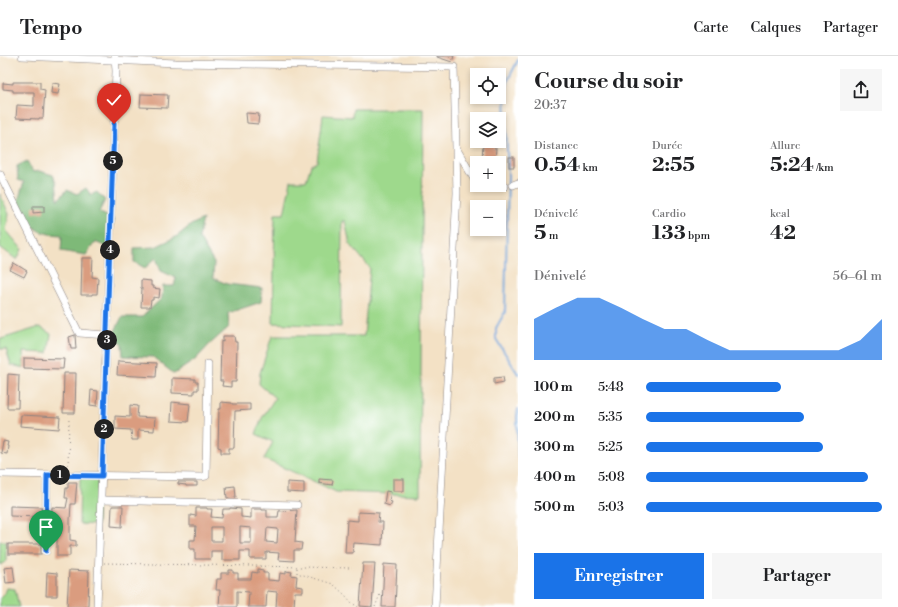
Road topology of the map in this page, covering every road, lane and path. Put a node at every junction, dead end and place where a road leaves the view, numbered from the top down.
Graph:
1 (22, 56) edge
2 (115, 58) edge
3 (456, 148) junction
4 (470, 172) edge
5 (0, 174) edge
6 (107, 335) junction
7 (208, 364) dead end
8 (69, 417) dead end
9 (0, 474) edge
10 (47, 475) junction
11 (68, 475) junction
12 (102, 476) junction
13 (101, 500) junction
14 (297, 505) dead end
15 (46, 551) dead end
16 (99, 563) junction
17 (297, 567) junction
18 (352, 568) dead end
19 (381, 592) dead end
20 (97, 607) edge
21 (358, 607) edge
22 (375, 607) edge
23 (435, 607) edge

1 - 2 street
2 - 3 street
2 - 6 street
3 - 4 street
3 - 23 street
5 - 6 street
6 - 12 street
7 - 12 street
8 - 11 path
9 - 10 street
10 - 11 street
10 - 15 street
11 - 12 street
12 - 13 street
13 - 14 street
13 - 16 street
16 - 17 path
16 - 20 street
17 - 18 path
17 - 21 path
19 - 22 path

